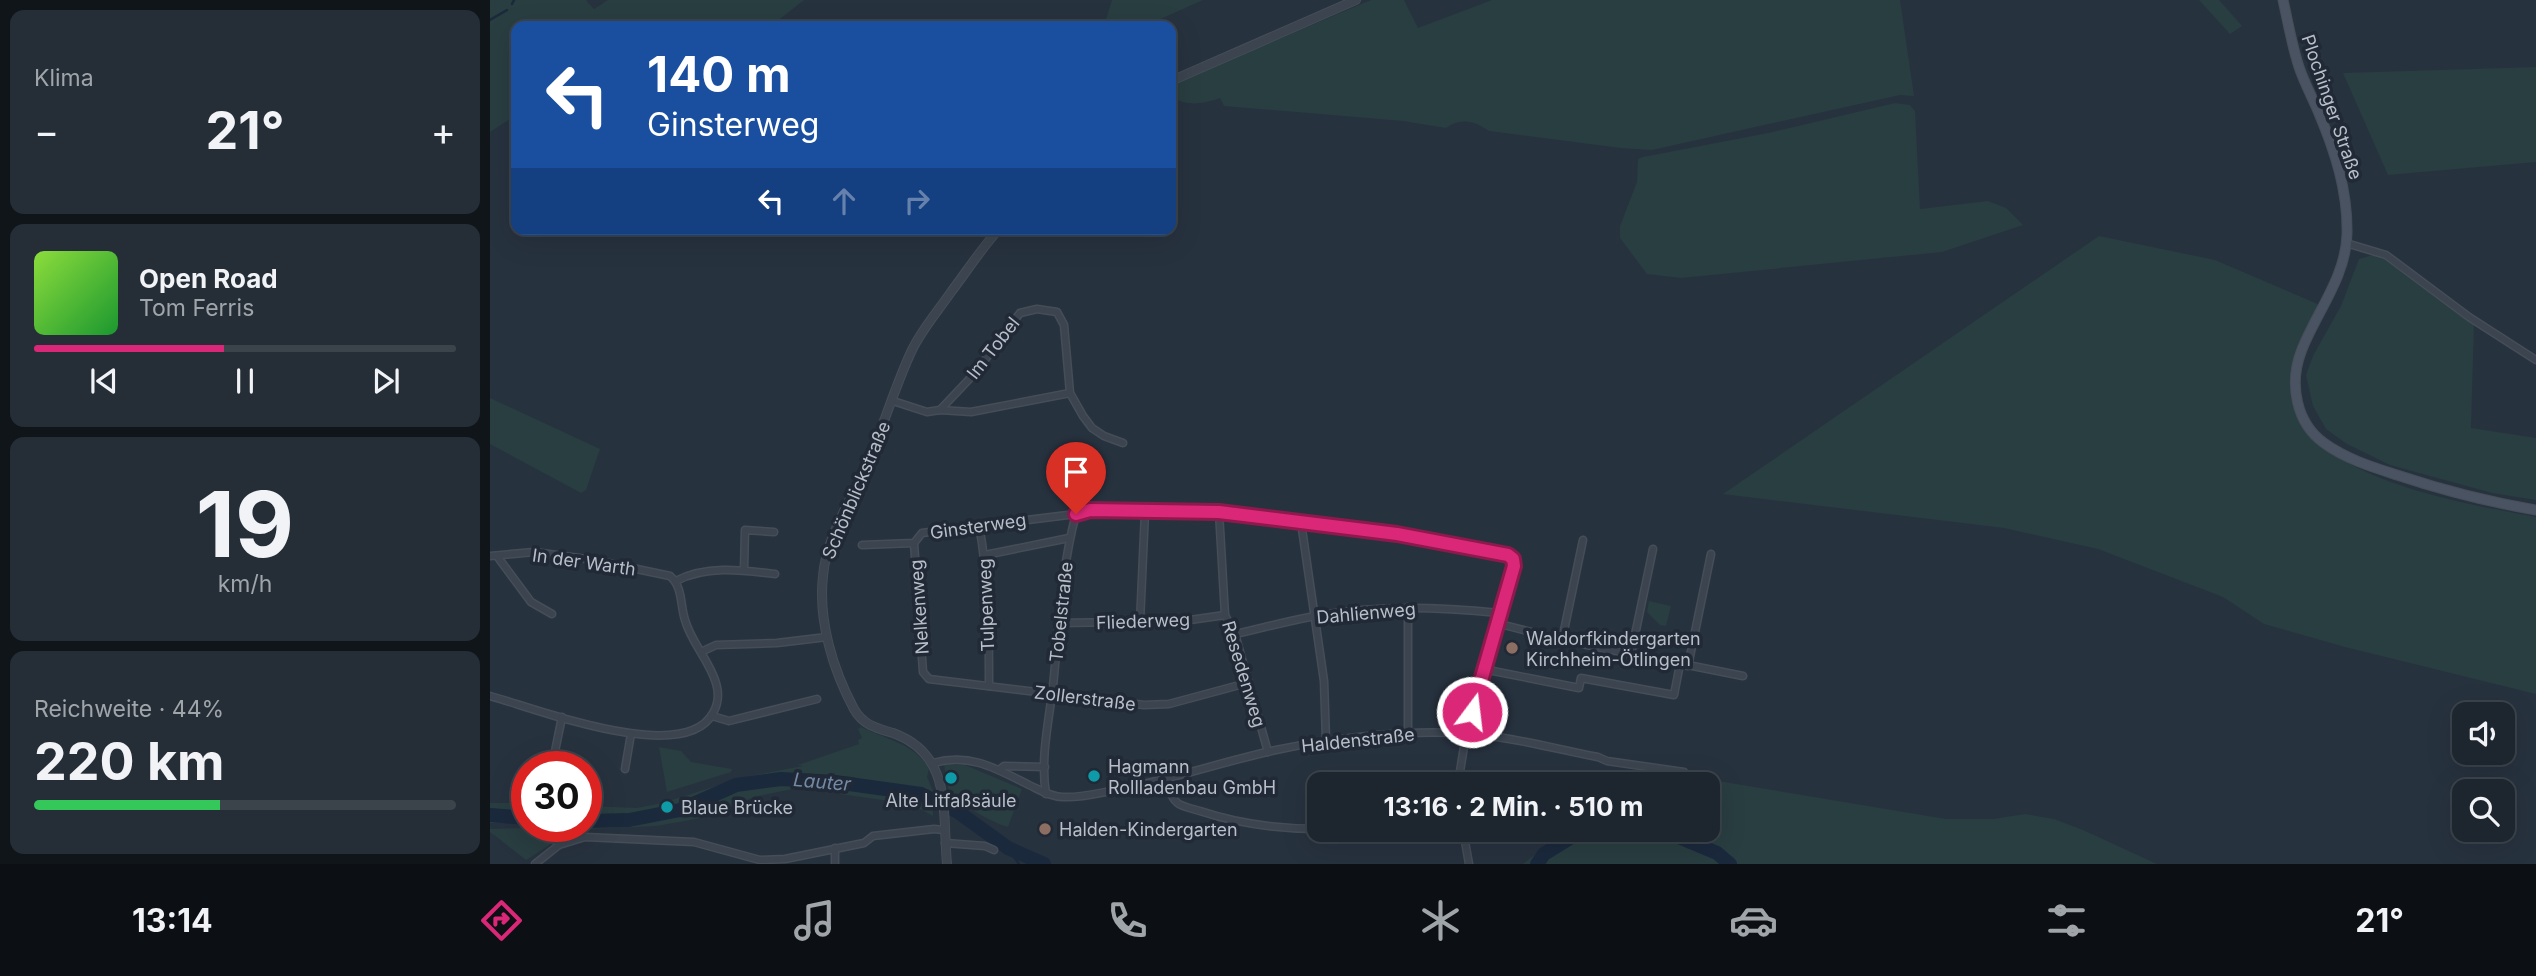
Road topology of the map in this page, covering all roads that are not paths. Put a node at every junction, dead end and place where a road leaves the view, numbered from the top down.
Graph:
1 (1356, 0) edge
2 (2283, 0) edge
3 (1176, 79) edge
4 (994, 235) edge
5 (2346, 243) junction
6 (2536, 360) edge
7 (1070, 393) junction
8 (892, 401) junction
9 (940, 410) junction
10 (1123, 443) dead end
11 (2536, 510) edge
12 (1145, 512) junction
13 (1219, 512) junction
14 (1076, 514) junction
15 (1301, 522) junction
16 (979, 525) junction
17 (774, 532) dead end
18 (1069, 538) junction
19 (1583, 540) dead end
20 (914, 543) junction
21 (862, 545) dead end
22 (1653, 548) dead end
23 (1711, 554) dead end
24 (985, 555) junction
25 (494, 556) edge
26 (744, 570) junction
27 (775, 574) dead end
28 (676, 581) junction
29 (1408, 607) junction
30 (1499, 613) junction
31 (552, 614) dead end
32 (1225, 615) junction
33 (1315, 616) junction
34 (1140, 622) junction
35 (1060, 623) junction
36 (1496, 623) junction
37 (1235, 635) junction
38 (827, 637) junction
39 (1562, 640) junction
40 (701, 652) junction
41 (1631, 654) junction
42 (1680, 664) junction
43 (1688, 666) junction
44 (1483, 669) junction
45 (923, 672) joint
46 (1743, 676) dead end
47 (1247, 683) junction
48 (989, 686) junction
49 (1052, 695) junction
50 (490, 697) edge
51 (817, 699) dead end
52 (712, 716) junction
53 (562, 717) junction
54 (631, 734) junction
55 (1466, 734) junction
56 (1408, 735) junction
57 (1326, 740) junction
58 (555, 751) edge
59 (1268, 752) junction
60 (933, 763) junction
61 (1045, 767) junction
62 (625, 769) dead end
63 (999, 770) junction
64 (1460, 772) edge
65 (1684, 772) dead end
66 (1167, 780) junction
67 (1046, 794) junction
68 (1307, 828) edge
69 (944, 830) junction
70 (1465, 842) edge
71 (945, 843) junction
72 (835, 848) junction
73 (994, 850) dead end
74 (761, 862) edge
75 (535, 864) edge
76 (835, 864) edge
77 (947, 864) edge
78 (1469, 864) edge

1 - 3 street
2 - 5 main road, Plochinger Straße
4 - 8 street, Schönblickstraße
5 - 6 street
5 - 11 main road, Plochinger Straße
7 - 9 street
7 - 9 street, Im Tobel
7 - 10 street, Im Tobel
8 - 9 street
8 - 38 street, Schönblickstraße
12 - 13 street, Ginsterweg
12 - 14 street, Ginsterweg
12 - 34 street
13 - 15 street, Ginsterweg
13 - 32 street, Resedenweg
14 - 16 street, Ginsterweg
14 - 18 street, Tobelstraße
15 - 30 street, Ginsterweg
15 - 33 street
16 - 20 street, Ginsterweg
16 - 24 street, Tulpenweg
17 - 26 street
18 - 24 street, Ginsterweg
18 - 35 street, Tobelstraße
19 - 39 street
20 - 21 street, Ginsterweg
20 - 45 street, Nelkenweg
22 - 41 street
23 - 43 street
24 - 48 street, Tulpenweg
25 - 28 street, In der Warth
25 - 31 street
26 - 27 street
26 - 28 street
28 - 40 street
29 - 30 street, Dahlienweg
29 - 33 street, Dahlienweg
29 - 56 street
30 - 36 street
32 - 34 street, Fliederweg
32 - 37 street, Resedenweg
33 - 37 street, Dahlienweg
33 - 57 street
34 - 35 street, Fliederweg
35 - 49 street, Tobelstraße
36 - 39 street
36 - 44 street
37 - 47 street, Resedenweg
38 - 40 street
38 - 60 street, Schönblickstraße
39 - 41 street
40 - 52 street
41 - 42 street
42 - 43 street
42 - 44 street
43 - 46 street
44 - 55 street
45 - 48 street, Zollerstraße
47 - 49 street, Zollerstraße
47 - 59 street, Resedenweg
48 - 49 street, Zollerstraße
49 - 61 street, Tobelstraße
50 - 53 street
51 - 52 street
52 - 54 street
53 - 54 street
53 - 58 street
54 - 62 street
55 - 56 street, Haldenstraße
55 - 64 street
55 - 65 street, Haldenstraße
56 - 57 street, Haldenstraße
57 - 59 street, Haldenstraße
59 - 66 street, Haldenstraße
60 - 63 street, Haldenstraße
60 - 69 street
61 - 63 street, Haldenstraße
61 - 67 street, Tobelstraße
63 - 67 street, Haldenstraße
66 - 67 street, Haldenstraße
66 - 68 street
69 - 71 street
69 - 72 street
70 - 78 street
71 - 73 street
71 - 77 street
72 - 74 street
72 - 76 street
74 - 75 street

